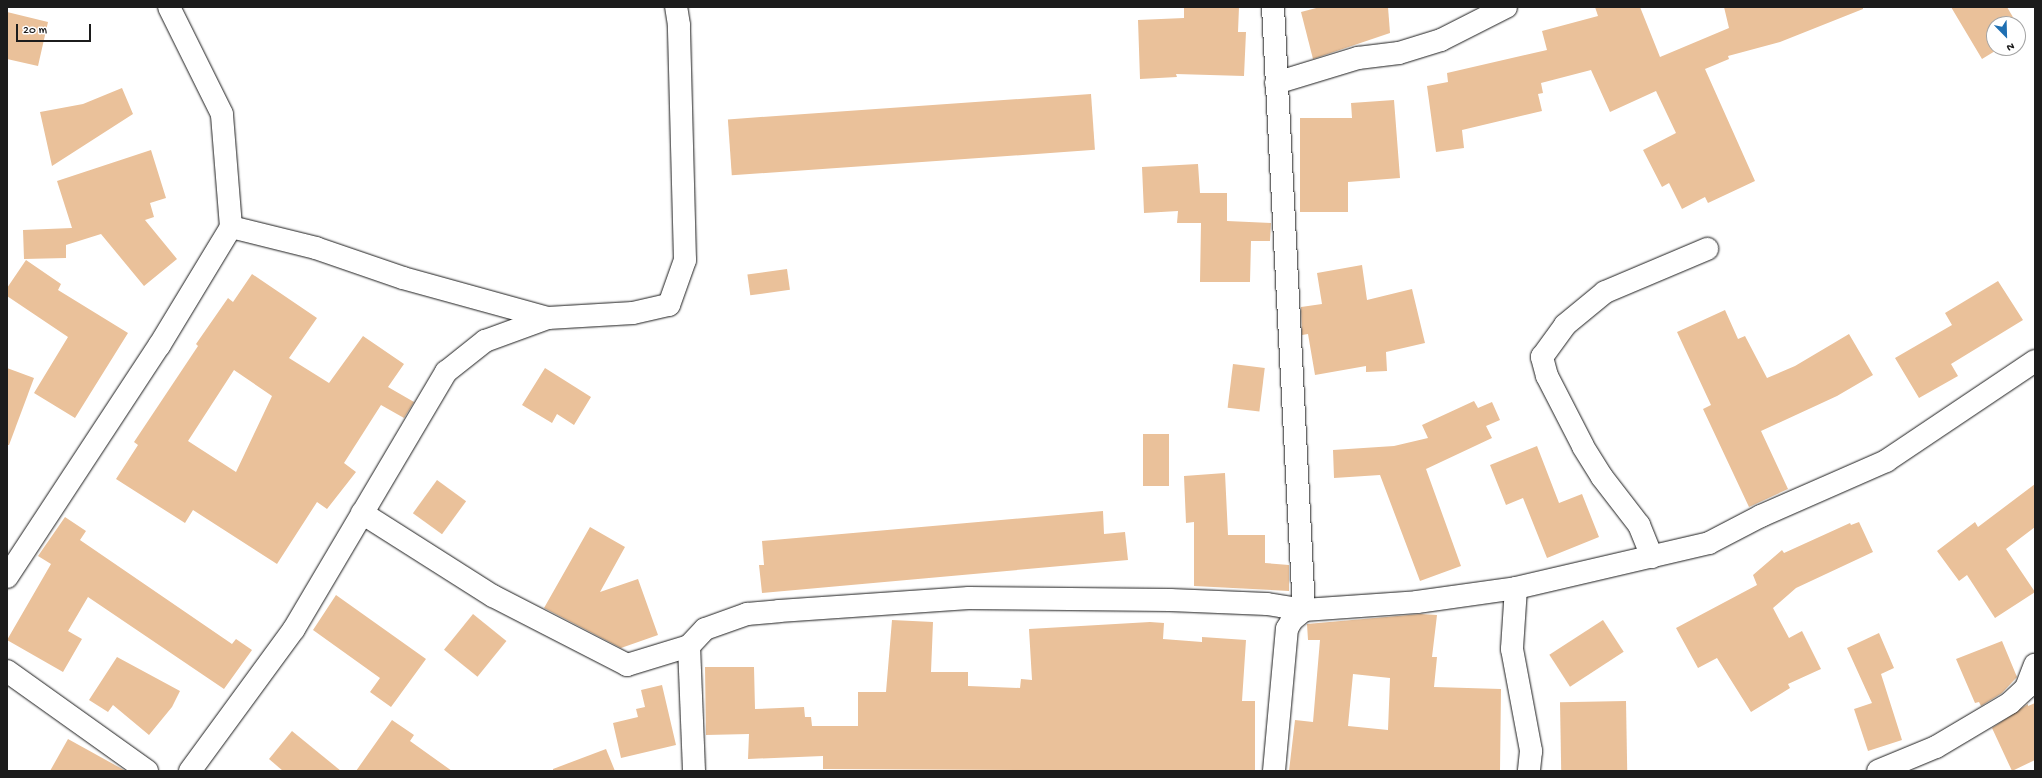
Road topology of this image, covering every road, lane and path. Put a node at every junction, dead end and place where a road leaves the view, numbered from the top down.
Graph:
1 (168, 7) edge
2 (676, 7) edge
3 (1273, 7) edge
4 (1506, 7) edge
5 (1276, 83) junction
6 (231, 227) junction
7 (1707, 249) dead end
8 (548, 318) junction
9 (2035, 360) edge
10 (362, 513) junction
11 (1652, 557) junction
12 (7, 577) edge
13 (1516, 588) junction
14 (1267, 604) junction
15 (1304, 610) junction
16 (1287, 629) junction
17 (689, 646) junction
18 (2035, 666) edge
19 (7, 671) edge
20 (147, 771) edge
21 (190, 771) edge
22 (694, 771) edge
23 (1274, 771) edge
24 (1529, 771) edge
25 (1878, 771) edge

1 - 6 street
2 - 8 street
3 - 5 street
4 - 5 street
5 - 15 street
6 - 8 street
6 - 12 street
7 - 11 street
8 - 10 street
9 - 11 street
10 - 17 street
10 - 21 street
11 - 13 street
13 - 15 street
13 - 24 street
14 - 15 street
14 - 16 street
14 - 17 street
15 - 16 street
16 - 23 street
17 - 22 street
18 - 25 street
19 - 20 street

